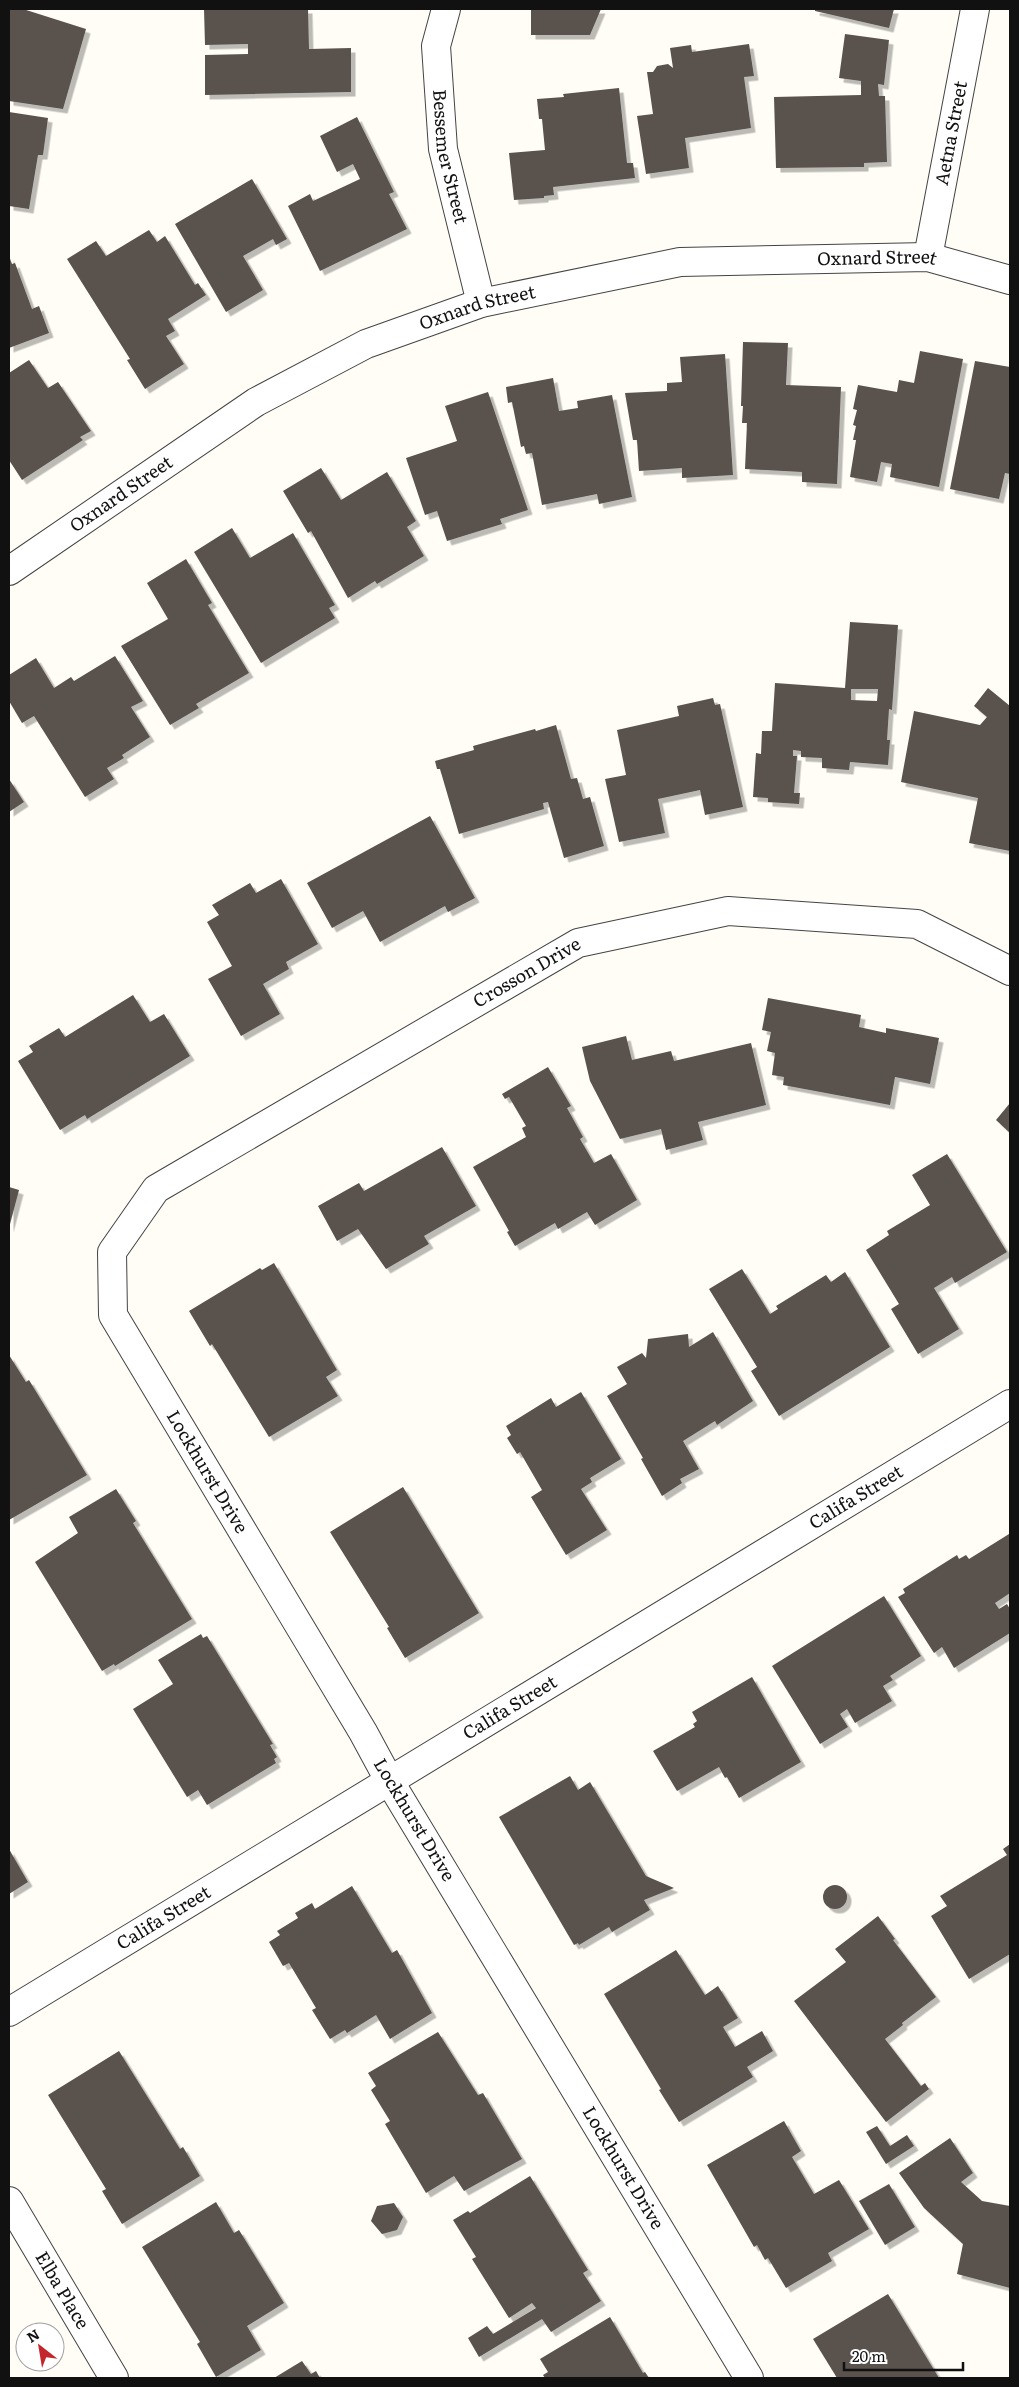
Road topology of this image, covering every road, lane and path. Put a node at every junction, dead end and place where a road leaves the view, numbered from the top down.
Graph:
1 (446, 9) edge
2 (975, 9) edge
3 (928, 257) junction
4 (1010, 280) edge
5 (481, 303) junction
6 (9, 571) edge
7 (1010, 970) edge
8 (112, 1252) joint
9 (1010, 1404) edge
10 (390, 1782) junction
11 (9, 2012) edge
12 (9, 2201) edge
13 (114, 2378) edge
14 (750, 2378) edge

1 - 5 street, Bessemer Street
2 - 3 street, Aetna Street
3 - 4 street, Oxnard Street
3 - 5 street, Oxnard Street
5 - 6 street, Oxnard Street
7 - 8 street, Crosson Drive
8 - 10 street, Lockhurst Drive
9 - 10 street, Califa Street
10 - 11 street, Califa Street
10 - 14 street, Lockhurst Drive
12 - 13 street, Elba Place

